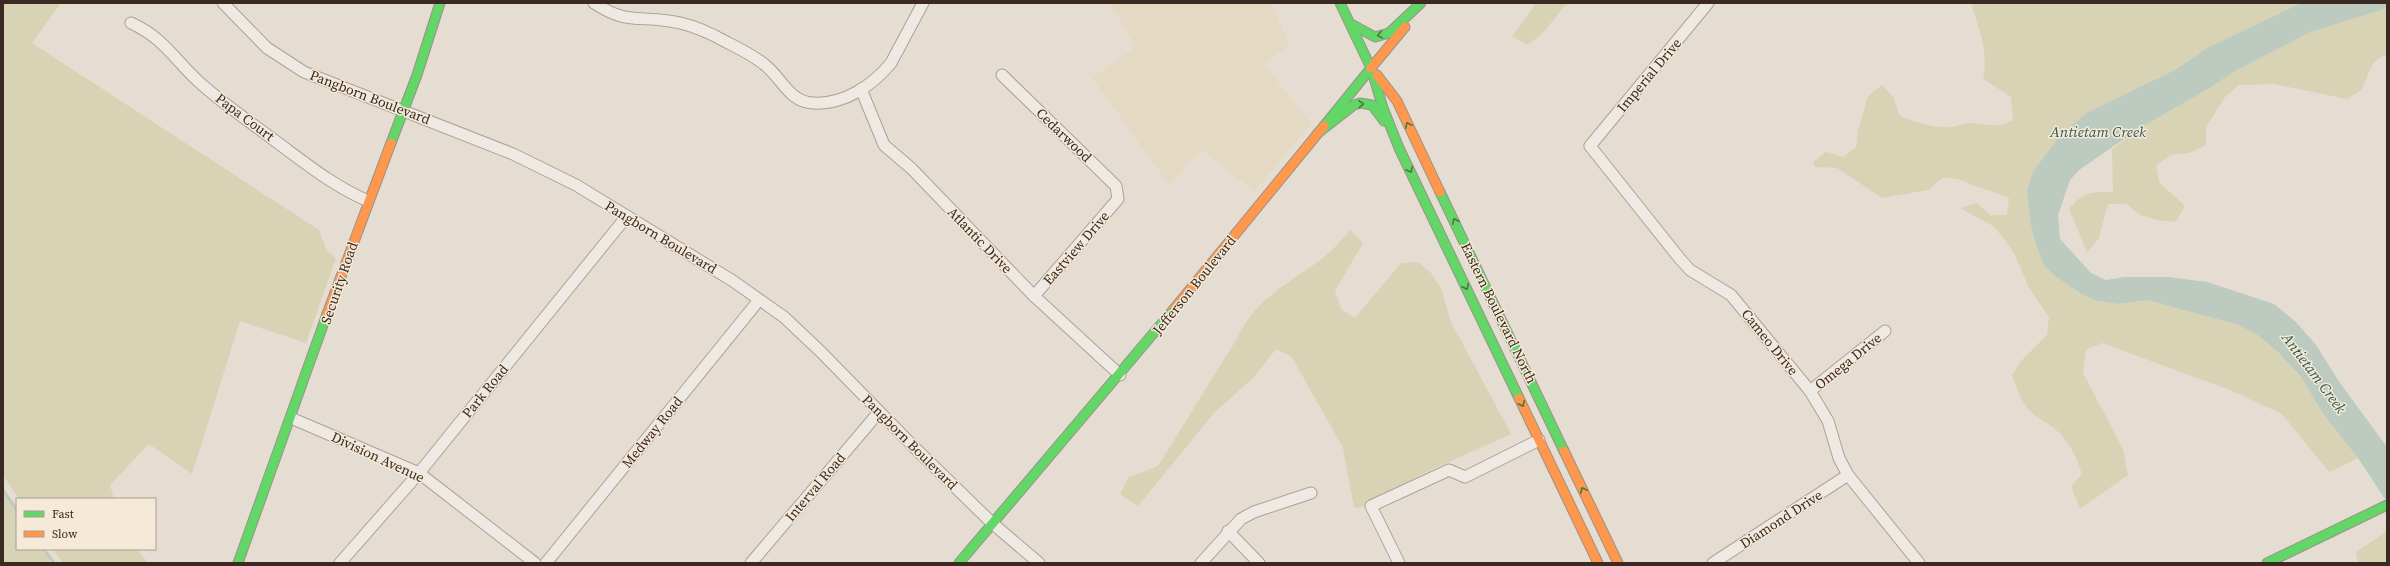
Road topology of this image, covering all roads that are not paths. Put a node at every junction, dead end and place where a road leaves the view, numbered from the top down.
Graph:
1 (223, 3) edge
2 (440, 3) edge
3 (594, 3) edge
4 (923, 3) edge
5 (1340, 3) edge
6 (1421, 3) edge
7 (1425, 3) edge
8 (1708, 3) edge
9 (130, 23) dead end
10 (1351, 24) junction
11 (1371, 68) junction
12 (1002, 75) dead end
13 (861, 89) junction
14 (403, 111) junction
15 (1318, 133) junction
16 (1590, 146) joint
17 (1399, 148) junction
18 (1118, 199) joint
19 (368, 201) junction
20 (627, 216) junction
21 (1034, 296) junction
22 (759, 300) junction
23 (1885, 331) dead end
24 (1120, 375) junction
25 (1810, 391) junction
26 (879, 412) junction
27 (291, 418) junction
28 (1539, 440) junction
29 (419, 473) junction
30 (1848, 475) junction
31 (1311, 493) dead end
32 (2387, 505) edge
33 (1574, 513) junction
34 (1597, 518) junction
35 (992, 523) junction
36 (1228, 531) junction
37 (238, 563) edge
38 (340, 563) edge
39 (535, 563) edge
40 (546, 563) edge
41 (750, 563) edge
42 (959, 563) edge
43 (1039, 563) edge
44 (1200, 563) edge
45 (1259, 563) edge
46 (1399, 563) edge
47 (1598, 563) edge
48 (1605, 563) edge
49 (1618, 563) edge
50 (1713, 563) edge
51 (1919, 563) edge
52 (2267, 563) edge

1 - 14 street, Pangborn Boulevard
2 - 14 main road, Security Road
3 - 13 street
4 - 13 street
5 - 10 main road, Eastern Boulevard North
6 -> 10 main road
7 - 11 main road, Jefferson Boulevard
8 - 16 street, Imperial Drive
9 - 19 street, Papa Court
10 - 11 main road, Eastern Boulevard North
11 - 15 main road, Jefferson Boulevard
11 - 17 main road, Eastern Boulevard North
34 -> 11 main road, Eastern Boulevard North
12 - 18 street, Cedarwood
13 - 21 street, Atlantic Drive
14 - 19 main road, Security Road
14 - 20 street, Pangborn Boulevard
15 -> 17 main road
15 - 24 main road, Jefferson Boulevard
16 - 25 street, Cameo Drive
17 -> 28 main road, Eastern Boulevard North
18 - 21 street, Eastview Drive
19 - 27 main road, Security Road
20 - 22 street, Pangborn Boulevard
20 - 29 street, Park Road
21 - 24 street, Atlantic Drive
22 - 26 street, Pangborn Boulevard
22 - 40 street, Medway Road
23 - 25 street, Omega Drive
24 - 35 main road, Jefferson Boulevard
25 - 30 street, Cameo Drive
26 - 35 street, Pangborn Boulevard
26 - 41 street, Interval Road
27 - 29 street, Division Avenue
27 - 37 main road, Security Road
28 - 33 main road, Eastern Boulevard North
28 - 34 main road
28 - 46 street
29 - 38 street, Park Road
29 - 39 street, Division Avenue
30 - 50 street, Diamond Drive
30 - 51 street, Cameo Drive
31 - 36 street
32 - 52 main road
33 - 47 main road, Eastern Boulevard North
33 - 48 main road
34 - 49 main road, Eastern Boulevard North
35 - 42 main road, Jefferson Boulevard
35 - 43 street, Pangborn Boulevard
36 - 44 street
36 - 45 street

